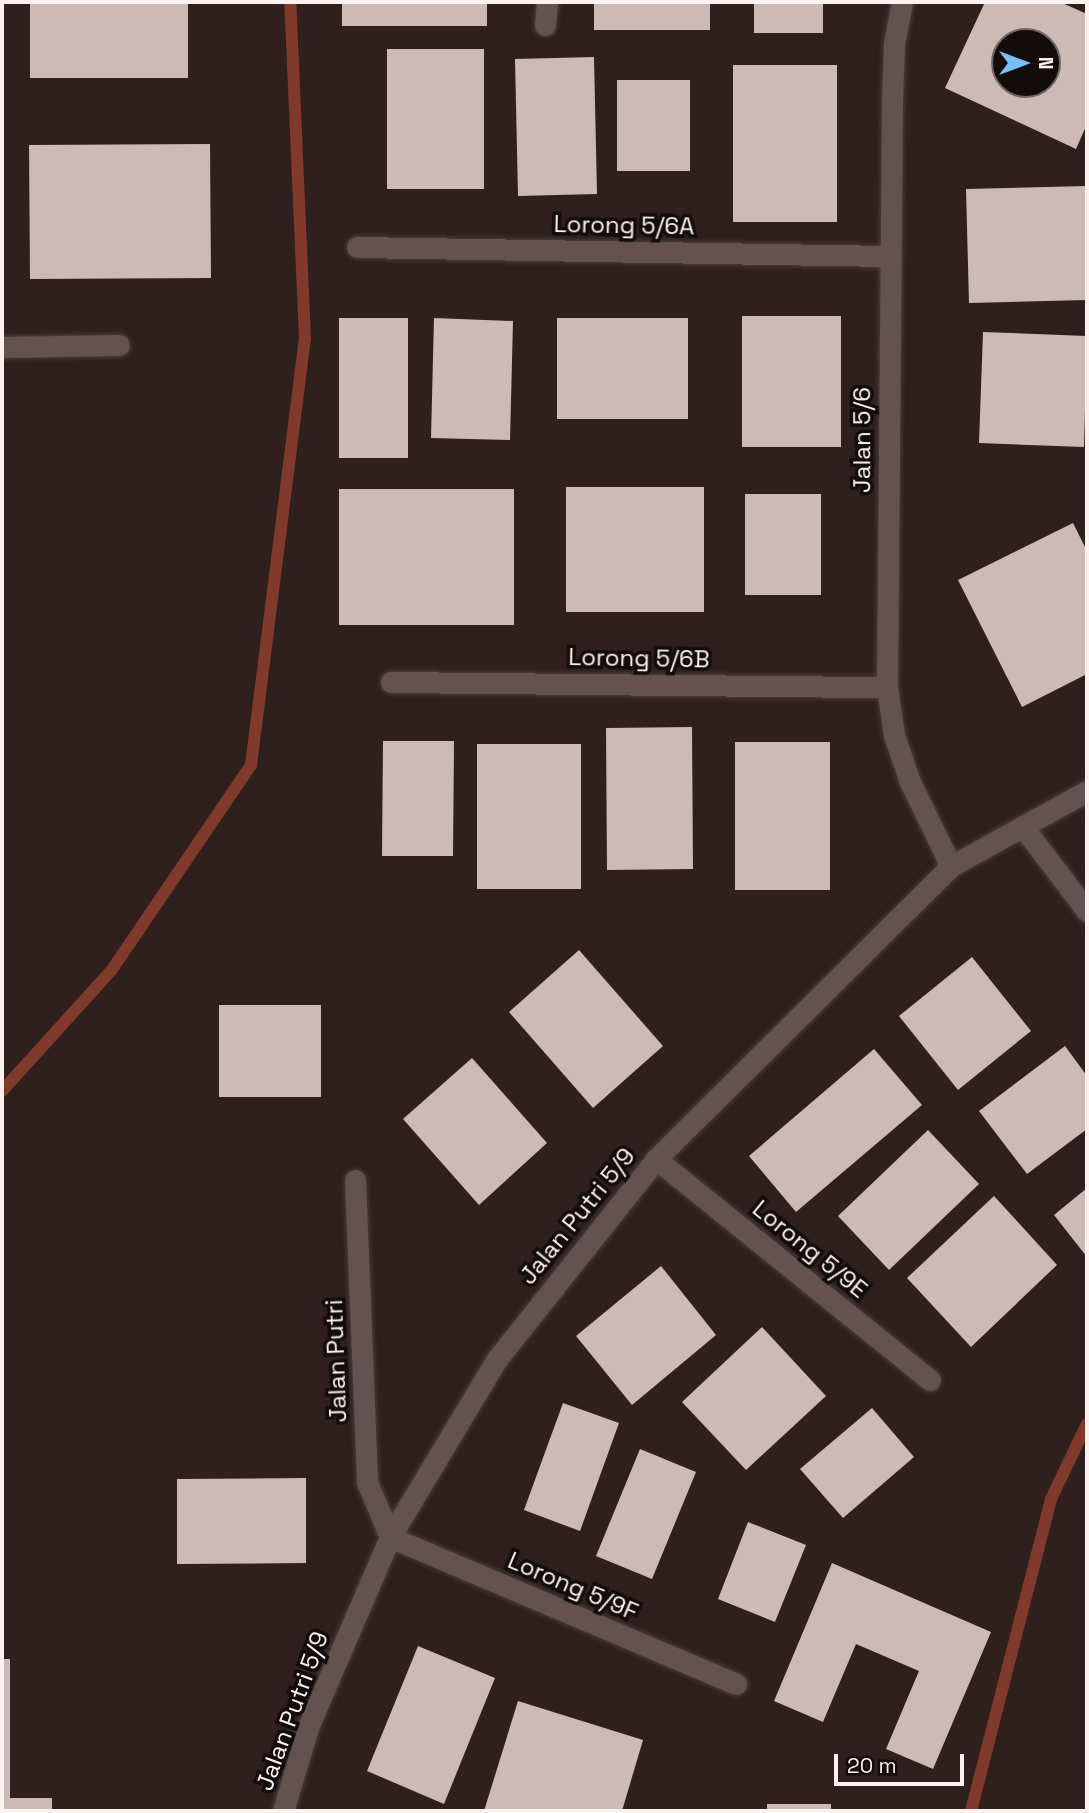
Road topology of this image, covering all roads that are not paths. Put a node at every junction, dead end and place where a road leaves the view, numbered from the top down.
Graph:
1 (547, 2) edge
2 (902, 2) edge
3 (545, 25) dead end
4 (358, 247) dead end
5 (889, 256) junction
6 (119, 345) dead end
7 (2, 347) edge
8 (391, 681) dead end
9 (887, 687) junction
10 (1087, 791) edge
11 (1023, 827) junction
12 (950, 866) junction
13 (1087, 911) edge
14 (656, 1159) junction
15 (355, 1180) dead end
16 (930, 1380) dead end
17 (390, 1537) junction
18 (736, 1684) dead end
19 (283, 1811) edge

1 - 3 street
2 - 5 street, Jalan 5/6
4 - 5 street, Lorong 5/6A
5 - 9 street, Jalan 5/6
6 - 7 street
8 - 9 street, Lorong 5/6B
9 - 12 street, Jalan 5/6
10 - 11 street, Jalan Putri 5/9
11 - 12 street, Jalan Putri 5/9
11 - 13 street
12 - 14 street, Jalan Putri 5/9
14 - 16 street, Lorong 5/9E
14 - 17 street, Jalan Putri 5/9
15 - 17 street, Jalan Putri
17 - 18 street, Lorong 5/9F
17 - 19 street, Jalan Putri 5/9

